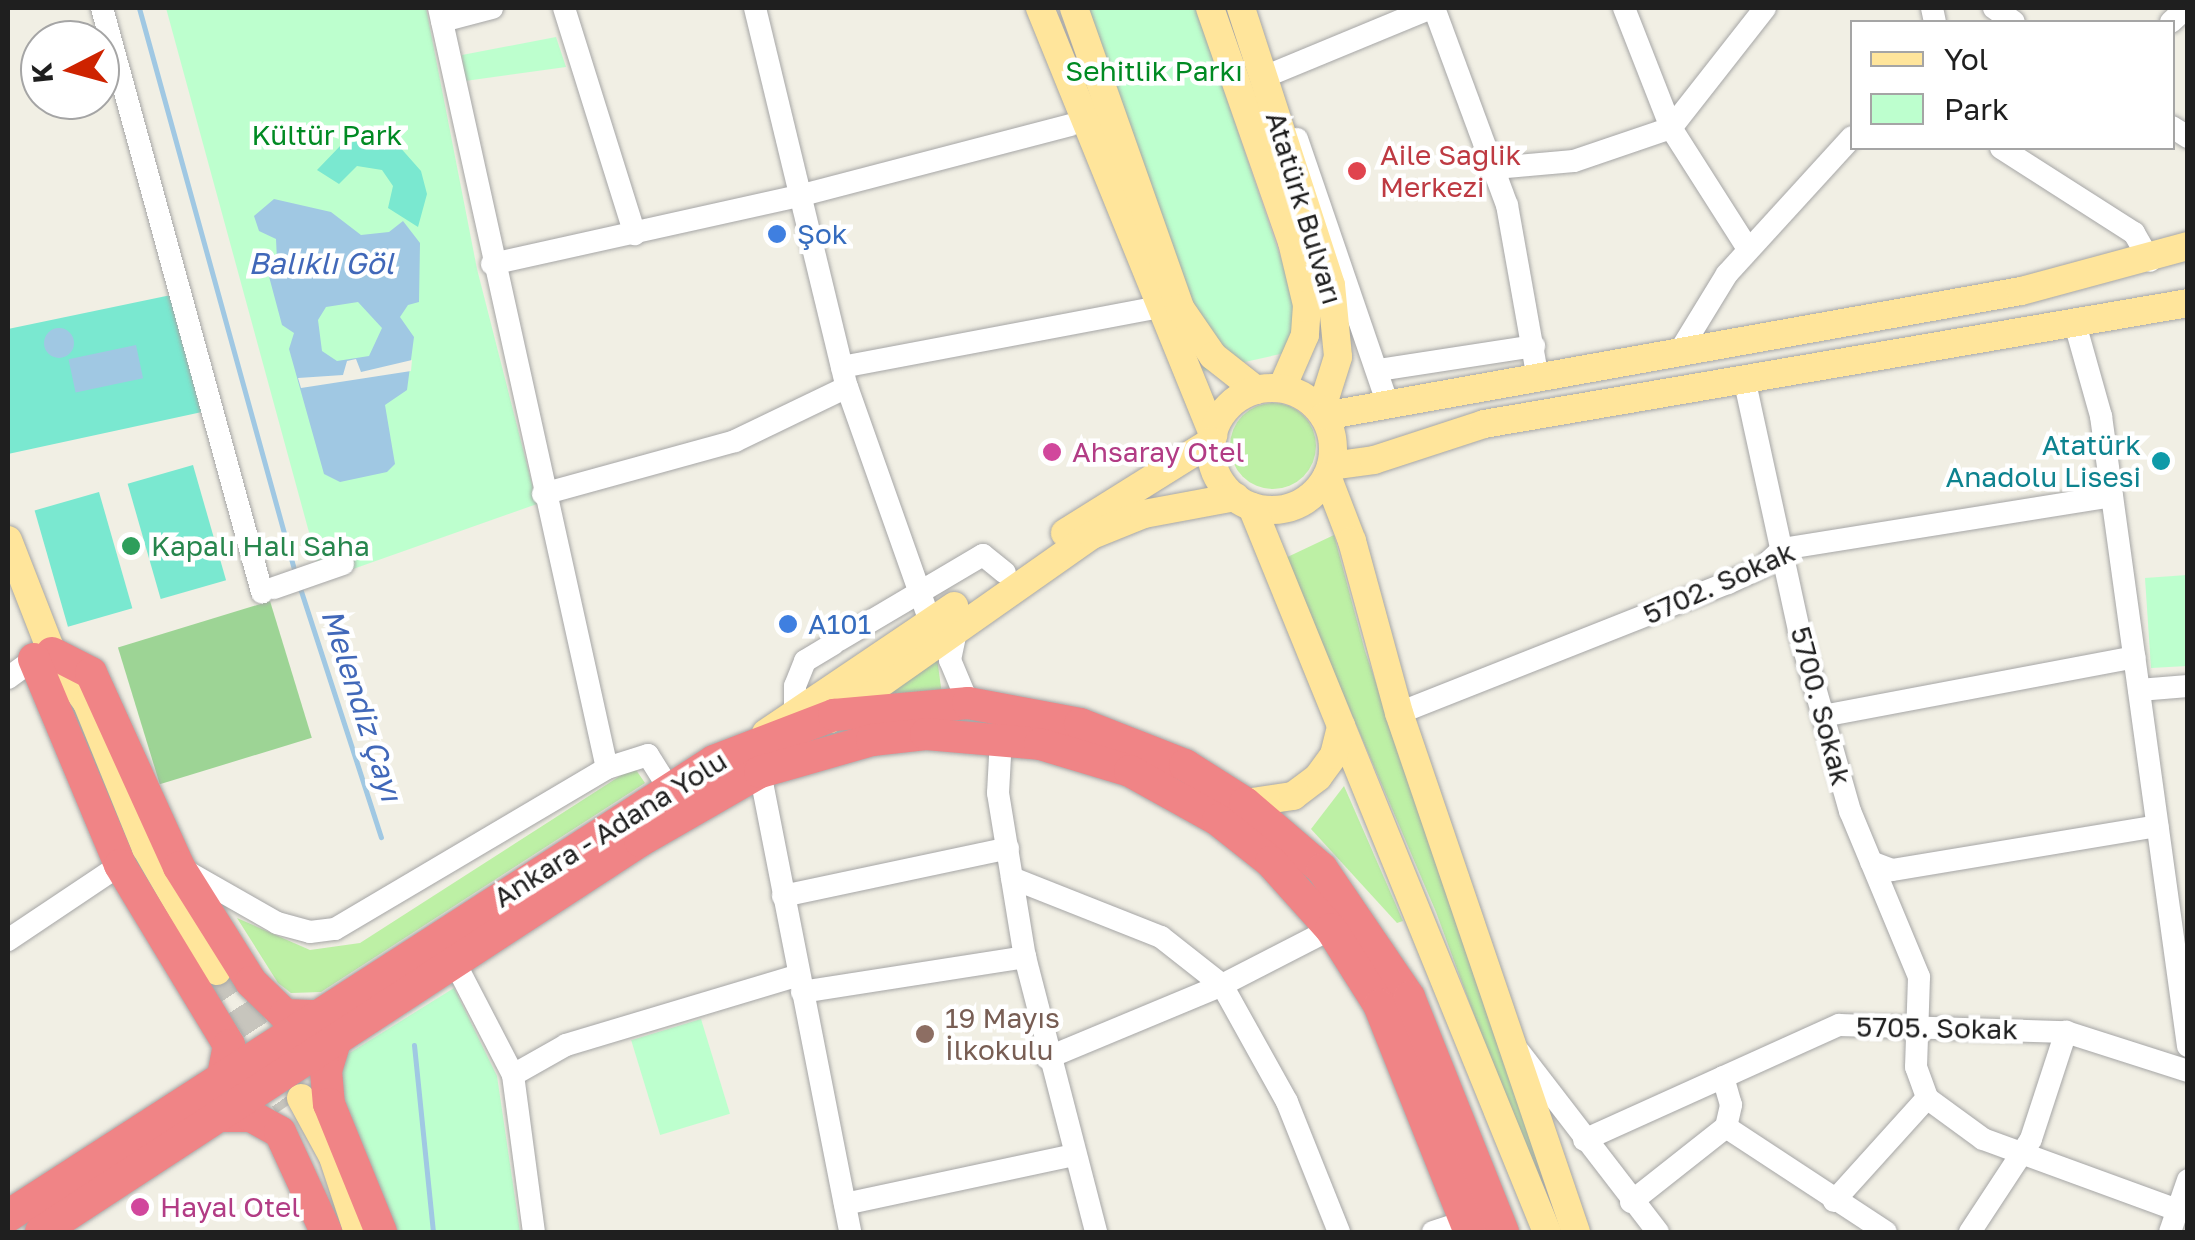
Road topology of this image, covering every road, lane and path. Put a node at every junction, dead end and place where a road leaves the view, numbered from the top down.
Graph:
1 (102, 8) edge
2 (492, 8) edge
3 (564, 8) edge
4 (756, 8) edge
5 (1040, 8) edge
6 (1074, 8) edge
7 (1210, 8) edge
8 (1241, 8) edge
9 (1249, 8) edge
10 (1433, 8) edge
11 (1624, 8) edge
12 (1765, 8) edge
13 (440, 14) edge
14 (1274, 73) junction
15 (1070, 125) dead end
16 (1671, 128) junction
17 (1850, 139) edge
18 (2004, 150) edge
19 (1495, 168) junction
20 (802, 196) junction
21 (636, 234) junction
22 (2188, 246) edge
23 (1748, 250) junction
24 (2150, 260) junction
25 (492, 264) junction
26 (2188, 303) edge
27 (1162, 308) junction
28 (2074, 320) junction
29 (1534, 346) junction
30 (1678, 354) junction
31 (1379, 370) junction
32 (844, 378) junction
33 (1538, 378) junction
34 (1744, 378) junction
35 (1269, 389) junction
36 (1388, 405) junction
37 (1322, 414) junction
38 (1212, 438) junction
39 (1329, 471) junction
40 (543, 494) junction
41 (2112, 496) junction
42 (1244, 502) junction
43 (8, 540) edge
44 (1782, 548) junction
45 (343, 564) dead end
46 (1004, 573) junction
47 (8, 590) edge
48 (919, 592) junction
49 (943, 624) junction
50 (2134, 657) junction
51 (31, 664) edge
52 (2188, 686) edge
53 (2138, 690) junction
54 (968, 703) junction
55 (795, 713) junction
56 (1399, 713) junction
57 (834, 715) junction
58 (1823, 716) junction
59 (1341, 726) junction
60 (1001, 738) junction
61 (756, 757) junction
62 (607, 768) junction
63 (670, 789) junction
64 (1245, 803) junction
65 (2157, 826) junction
66 (640, 840) junction
67 (1008, 848) junction
68 (1872, 862) junction
69 (120, 865) junction
70 (179, 867) junction
71 (1012, 878) junction
72 (783, 896) junction
73 (1331, 928) junction
74 (8, 940) edge
75 (1025, 957) junction
76 (454, 961) junction
77 (250, 980) junction
78 (801, 983) junction
79 (1222, 985) junction
80 (210, 986) junction
81 (1918, 1024) junction
82 (327, 1027) junction
83 (2066, 1032) junction
84 (1511, 1041) junction
85 (2188, 1046) edge
86 (1047, 1058) junction
87 (2188, 1071) edge
88 (223, 1076) junction
89 (513, 1076) junction
90 (1723, 1078) junction
91 (1927, 1098) junction
92 (217, 1116) junction
93 (1726, 1127) junction
94 (1584, 1140) junction
95 (2024, 1154) junction
96 (1074, 1155) junction
97 (2188, 1180) edge
98 (1834, 1201) junction
99 (1631, 1202) junction
100 (845, 1204) junction
101 (8, 1216) edge
102 (2175, 1222) edge
103 (1468, 1227) edge
104 (41, 1232) edge
105 (326, 1232) edge
106 (346, 1232) edge
107 (358, 1232) edge
108 (381, 1232) edge
109 (534, 1232) edge
110 (850, 1232) edge
111 (1096, 1232) edge
112 (1339, 1232) edge
113 (1434, 1232) edge
114 (1503, 1232) edge
115 (1547, 1232) edge
116 (1576, 1232) edge
117 (1658, 1232) edge
118 (1886, 1232) edge
119 (1970, 1232) edge

1 - 45 street
2 - 13 street
3 - 21 street
4 - 20 street
5 - 27 main road
6 - 35 main road
7 - 35 main road, Atatürk Bulvarı
8 - 37 main road, Atatürk Bulvarı
9 - 14 street
10 - 14 street
10 - 19 street
11 - 16 street
12 - 16 street
13 - 25 street
14 - 31 street
15 - 20 street
16 - 19 street
16 - 23 street
17 - 23 street
18 - 24 street
19 - 29 street
20 - 21 street
20 - 32 street
21 - 25 street
22 - 24 main road
23 - 30 street
24 - 30 main road
25 - 40 street
26 - 28 main road
27 - 32 street
27 - 38 main road
28 - 34 main road
28 - 41 street
29 - 31 street
29 - 33 street
30 - 33 main road
31 - 36 street
32 - 40 street
32 - 48 street
33 - 36 main road
34 - 39 main road
34 - 44 street, 5700. Sokak
35 - 37 main road
35 - 38 main road
36 - 37 main road
37 - 39 main road
38 - 42 main road
38 - 46 main road
39 - 42 main road
39 - 56 main road
40 - 62 street
41 - 44 street, 5702. Sokak
41 - 50 street
42 - 49 main road
42 - 59 main road
43 - 51 main road
44 - 56 street, 5702. Sokak
44 - 58 street, 5700. Sokak
46 - 48 street
46 - 49 main road
47 - 51 main road
48 - 49 street
48 - 55 street
49 - 54 street
49 - 55 main road
49 - 57 main road
50 - 53 street
50 - 58 street
51 - 69 highway
51 - 70 highway
51 - 80 main road
52 - 53 street
53 - 65 street
54 - 57 highway, Ankara - Adana Yolu
54 - 64 highway, Ankara - Adana Yolu
55 - 61 main road
56 - 84 main road
57 - 61 highway, Ankara - Adana Yolu
57 - 66 main road
58 - 68 street, 5700. Sokak
59 - 64 main road
59 - 115 main road
60 - 61 highway, Ankara - Adana Yolu
60 - 67 street
60 - 73 highway, Ankara - Adana Yolu
61 - 63 highway, Ankara - Adana Yolu
61 - 66 highway, Ankara - Adana Yolu
61 - 72 street
62 - 63 street
62 - 70 street
63 - 82 highway, Ankara - Adana Yolu
64 - 114 highway, Ankara - Adana Yolu
65 - 68 street
65 - 85 street
66 - 76 highway, Ankara - Adana Yolu
67 - 71 street
67 - 72 street
68 - 81 street, 5700. Sokak
69 - 74 street
69 - 80 highway
70 - 77 highway
71 - 75 street
71 - 79 street
72 - 78 street
73 - 79 street
73 - 103 highway, Ankara - Adana Yolu
75 - 78 street
75 - 86 street
76 - 82 highway, Ankara - Adana Yolu
76 - 89 street
77 - 80 highway
77 - 82 highway
78 - 89 street
78 - 100 street
79 - 86 street
79 - 112 street
80 - 88 highway
81 - 83 street, 5705. Sokak
81 - 90 street, 5705. Sokak
81 - 91 street, 5700. Sokak
82 - 88 highway, Ankara - Adana Yolu
82 - 92 highway, Ankara - Adana Yolu
82 - 108 highway
83 - 87 street, 5705. Sokak
83 - 95 street
84 - 94 street
84 - 116 main road
86 - 96 street
88 - 101 highway, Ankara - Adana Yolu
89 - 109 street
90 - 93 street
90 - 94 street, 5705. Sokak
91 - 95 street
91 - 98 street
92 - 104 highway, Ankara - Adana Yolu
92 - 105 highway
93 - 98 street
93 - 99 street
94 - 99 street
95 - 102 street
95 - 119 street
96 - 100 street
96 - 111 street
97 - 102 street
98 - 118 street
99 - 117 street
100 - 110 street
103 - 113 street
106 - 107 main road

